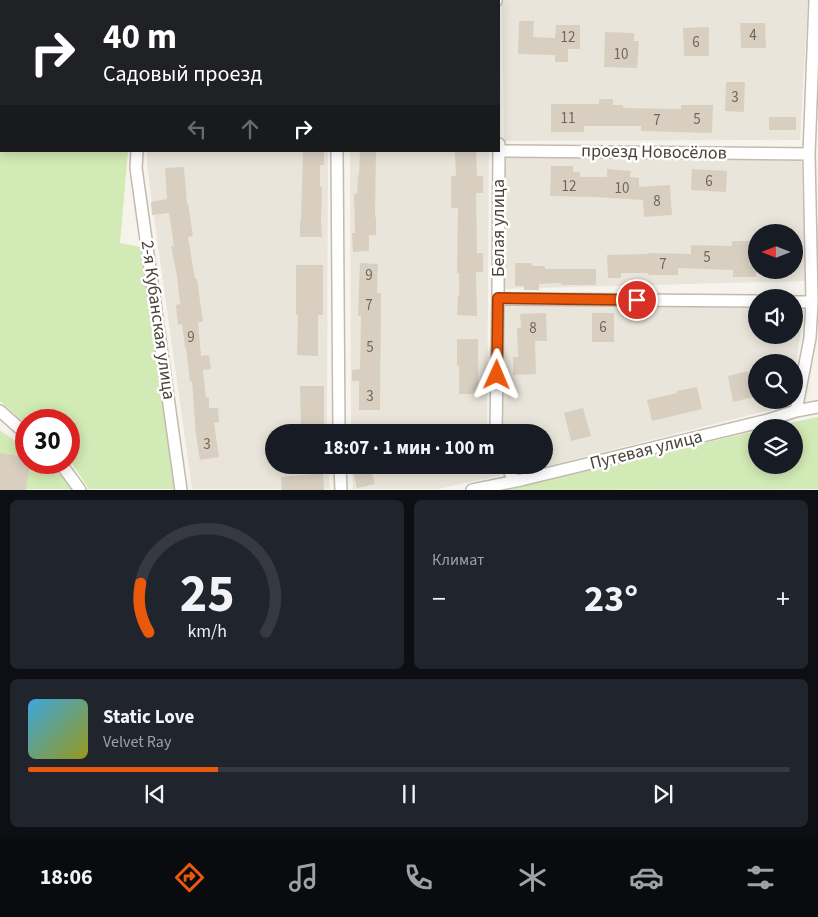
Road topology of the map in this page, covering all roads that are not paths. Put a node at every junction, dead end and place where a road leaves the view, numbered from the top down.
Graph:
1 (815, 0) edge
2 (500, 151) edge
3 (137, 152) edge
4 (337, 152) edge
5 (499, 152) edge
6 (809, 154) junction
7 (498, 298) junction
8 (748, 301) edge
9 (803, 302) edge
10 (812, 302) junction
11 (818, 407) edge
12 (0, 411) edge
13 (796, 411) junction
14 (15, 424) edge
15 (338, 424) edge
16 (496, 424) edge
17 (68, 474) edge
18 (340, 474) edge
19 (511, 474) edge
20 (514, 480) junction
21 (80, 490) edge
22 (181, 490) edge
23 (341, 490) edge
24 (472, 490) edge

1 - 6 street
2 - 6 street, проезд Новосёлов
3 - 22 street, 2-я Кубанская улица
4 - 15 street
5 - 7 street, Белая улица
6 - 10 street
7 - 8 street
7 - 16 street, Белая улица
9 - 10 street
10 - 13 street
11 - 13 street, Путевая улица
12 - 14 street
13 - 20 street, Путевая улица
17 - 21 street
18 - 23 street
19 - 20 street
20 - 24 street, Путевая улица

